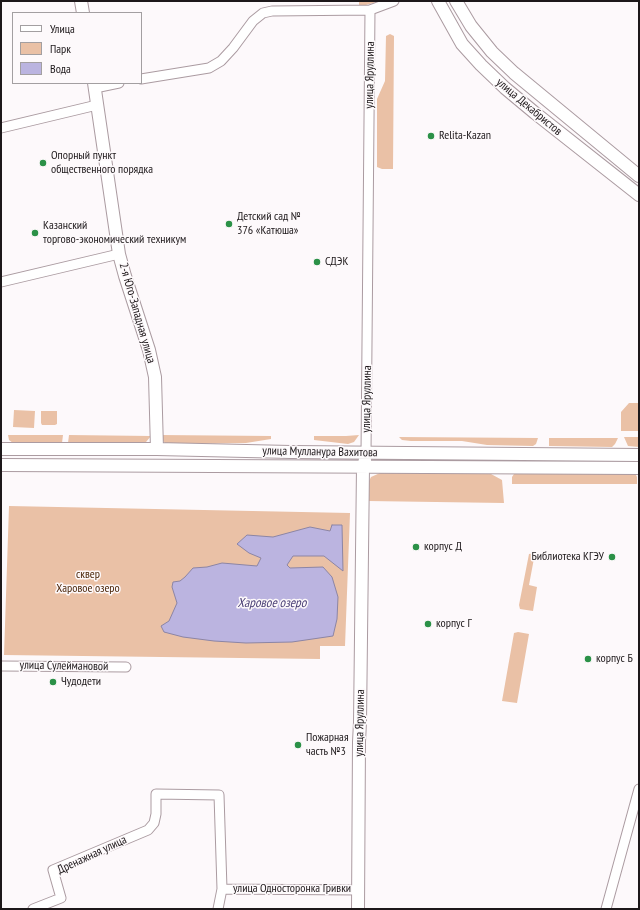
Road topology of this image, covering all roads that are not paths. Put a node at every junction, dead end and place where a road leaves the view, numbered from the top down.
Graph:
1 (81, 1) edge
2 (394, 1) edge
3 (438, 1) edge
4 (456, 1) edge
5 (370, 10) junction
6 (83, 12) edge
7 (142, 79) edge
8 (111, 84) edge
9 (94, 86) edge
10 (97, 104) junction
11 (1, 128) edge
12 (639, 176) edge
13 (639, 195) edge
14 (119, 254) junction
15 (1, 282) edge
16 (1, 449) edge
17 (157, 449) junction
18 (366, 453) junction
19 (639, 456) edge
20 (1, 465) edge
21 (363, 467) junction
22 (639, 468) edge
23 (1, 666) edge
24 (126, 667) dead end
25 (639, 789) edge
26 (222, 889) junction
27 (359, 890) junction
28 (33, 909) edge
29 (218, 909) edge
30 (358, 909) edge
31 (606, 909) edge

1 - 6 main road
2 - 5 street
3 - 13 main road, улица Декабристов
4 - 12 main road, улица Декабристов
5 - 7 street
5 - 18 street, улица Яруллина
8 - 9 street
9 - 10 main road, 2-я Юго-Западная улица
10 - 11 street
10 - 14 main road, 2-я Юго-Западная улица
14 - 15 street
14 - 17 main road, 2-я Юго-Западная улица
16 - 17 main road, улица Мулланура Вахитова
17 - 18 main road, улица Мулланура Вахитова
18 - 19 main road, улица Мулланура Вахитова
18 - 21 main road, улица Яруллина
20 - 21 main road, улица Мулланура Вахитова
21 - 22 main road, улица Мулланура Вахитова
21 - 27 main road, улица Яруллина
23 - 24 street, улица Сулеймановой
25 - 31 street
26 - 27 street, улица Односторонка Гривки
26 - 28 street, Дренажная улица
26 - 29 street, улица Односторонка Гривки
27 - 30 main road, улица Яруллина

